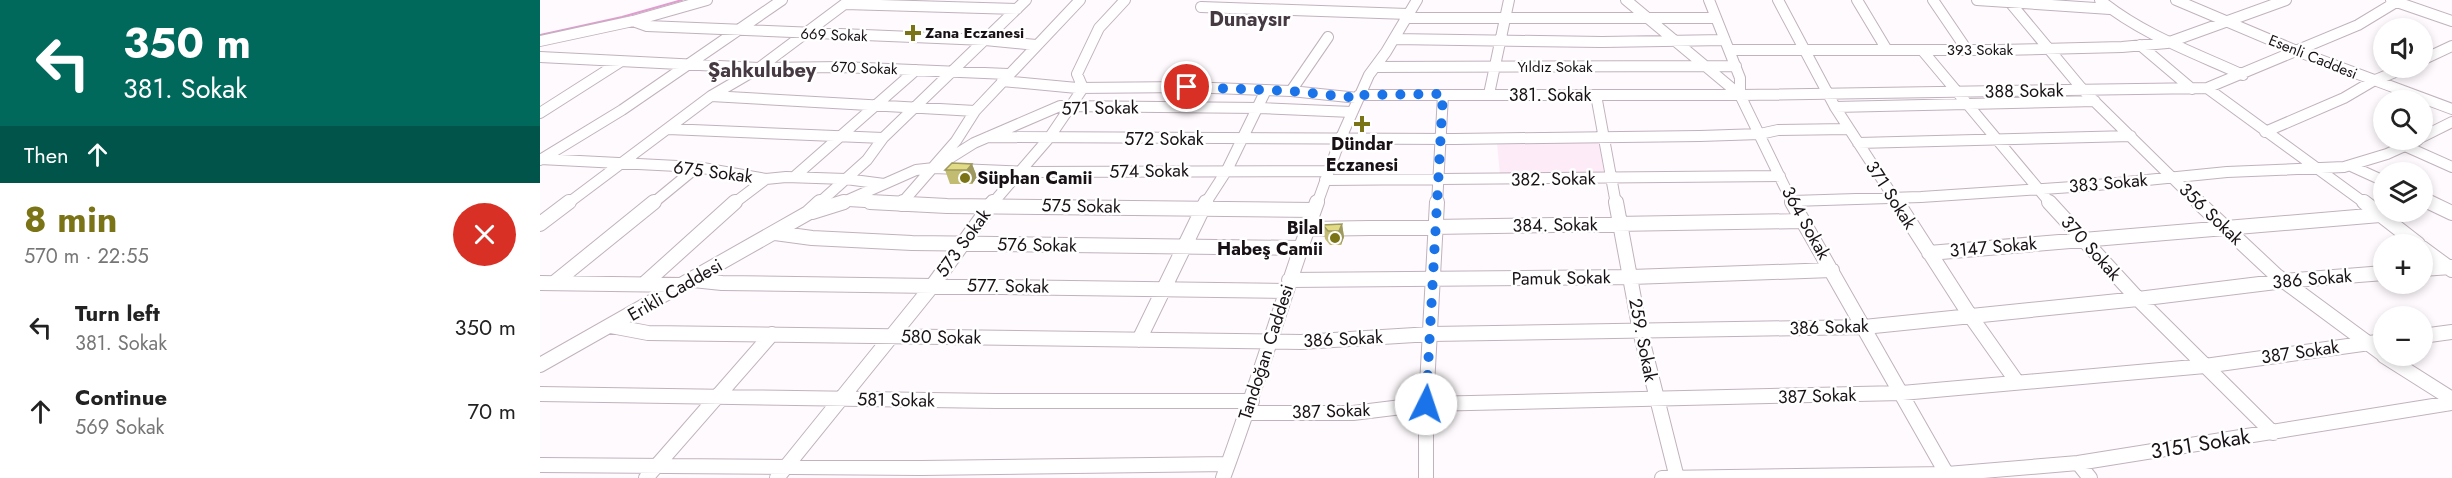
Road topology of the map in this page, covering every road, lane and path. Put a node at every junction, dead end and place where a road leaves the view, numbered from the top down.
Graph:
1 (707, 0) edge
2 (782, 0) edge
3 (1026, 0) edge
4 (1080, 0) edge
5 (1125, 0) edge
6 (1332, 0) edge
7 (1417, 0) edge
8 (1509, 0) edge
9 (1626, 0) edge
10 (1709, 0) edge
11 (1778, 0) edge
12 (1857, 0) edge
13 (1933, 0) edge
14 (1977, 0) edge
15 (2100, 0) edge
16 (2176, 0) edge
17 (2286, 0) edge
18 (2009, 1) edge
19 (2394, 1) edge
20 (847, 2) edge
21 (1201, 7) dead end
22 (1017, 9) junction
23 (2110, 9) junction
24 (1321, 12) junction
25 (1407, 16) junction
26 (1506, 18) junction
27 (1649, 18) junction
28 (1716, 18) junction
29 (633, 21) junction
30 (2452, 21) edge
31 (2227, 22) junction
32 (739, 30) junction
33 (806, 34) junction
34 (1328, 37) dead end
35 (1394, 39) junction
36 (985, 40) junction
37 (1677, 40) junction
38 (1725, 40) junction
39 (540, 41) edge
40 (1500, 41) junction
41 (2170, 42) junction
42 (1036, 45) junction
43 (2140, 45) junction
44 (2452, 46) edge
45 (2050, 49) junction
46 (1730, 50) junction
47 (1805, 50) junction
48 (1887, 50) junction
49 (1922, 50) junction
50 (1967, 50) junction
51 (2298, 52) junction
52 (2433, 55) edge
53 (540, 57) edge
54 (557, 57) junction
55 (620, 62) junction
56 (689, 63) junction
57 (540, 66) edge
58 (1706, 66) junction
59 (1736, 66) junction
60 (1375, 67) junction
61 (1494, 67) junction
62 (759, 68) junction
63 (916, 70) junction
64 (951, 72) junction
65 (2243, 75) junction
66 (1005, 78) junction
67 (2380, 78) edge
68 (2373, 81) junction
69 (1083, 88) junction
70 (2207, 88) junction
71 (2192, 89) junction
72 (1266, 90) junction
73 (2083, 90) junction
74 (1291, 91) junction
75 (1954, 92) junction
76 (1443, 94) junction
77 (1489, 94) junction
78 (1827, 94) junction
79 (1596, 95) junction
80 (1740, 95) junction
81 (711, 96) junction
82 (1359, 96) junction
83 (2094, 101) junction
84 (1965, 104) junction
85 (876, 105) junction
86 (916, 107) junction
87 (1070, 107) junction
88 (1835, 107) junction
89 (1258, 108) junction
90 (2452, 109) edge
91 (975, 111) junction
92 (1352, 112) junction
93 (540, 113) edge
94 (2452, 122) edge
95 (668, 129) junction
96 (1850, 129) junction
97 (2265, 132) junction
98 (2433, 132) edge
99 (1760, 134) junction
100 (843, 136) junction
101 (2131, 136) junction
102 (988, 137) junction
103 (1604, 137) junction
104 (884, 138) junction
105 (1049, 138) junction
106 (1242, 139) junction
107 (1439, 139) junction
108 (1997, 139) junction
109 (1340, 140) junction
110 (1858, 143) junction
111 (2394, 150) edge
112 (2414, 150) edge
113 (540, 159) edge
114 (622, 163) junction
115 (2352, 166) junction
116 (697, 167) junction
117 (2452, 167) edge
118 (934, 168) junction
119 (2320, 168) junction
120 (1227, 170) junction
121 (1021, 171) junction
122 (1327, 176) junction
123 (1780, 176) junction
124 (2373, 176) edge
125 (794, 177) junction
126 (2172, 177) junction
127 (766, 178) junction
128 (1612, 178) junction
129 (846, 179) junction
130 (1437, 180) junction
131 (885, 184) junction
132 (2040, 188) junction
133 (1893, 197) junction
134 (848, 201) junction
135 (1792, 201) junction
136 (901, 204) junction
137 (2433, 204) edge
138 (990, 206) junction
139 (1203, 207) junction
140 (1314, 210) junction
141 (2373, 210) edge
142 (808, 213) junction
143 (2452, 213) edge
144 (2373, 216) edge
145 (1803, 221) junction
146 (2389, 222) edge
147 (540, 224) edge
148 (1620, 224) junction
149 (1437, 226) junction
150 (1308, 229) junction
151 (2225, 229) junction
152 (775, 233) junction
153 (2405, 234) edge
154 (2084, 240) junction
155 (961, 244) junction
156 (1186, 246) junction
157 (1300, 248) junction
158 (1929, 253) junction
159 (2433, 256) edge
160 (2450, 268) edge
161 (2433, 269) edge
162 (1832, 270) junction
163 (2373, 274) edge
164 (1631, 277) junction
165 (1433, 280) junction
166 (2284, 281) junction
167 (540, 283) edge
168 (554, 283) junction
169 (689, 283) junction
170 (644, 284) junction
171 (933, 285) junction
172 (1288, 286) junction
173 (1164, 289) junction
174 (2138, 299) junction
175 (1969, 314) junction
176 (611, 326) junction
177 (1864, 327) junction
178 (1640, 331) junction
179 (2452, 332) edge
180 (772, 334) junction
181 (1431, 334) junction
182 (2433, 335) edge
183 (891, 336) junction
184 (1139, 340) junction
185 (1271, 341) junction
186 (2373, 342) edge
187 (2367, 343) junction
188 (2373, 347) edge
189 (540, 365) edge
190 (2205, 366) junction
191 (2400, 366) edge
192 (2017, 382) junction
193 (1902, 393) junction
194 (540, 394) edge
195 (716, 396) junction
196 (1655, 398) junction
197 (843, 399) junction
198 (2452, 401) edge
199 (1426, 404) junction
200 (1250, 407) junction
201 (2273, 433) junction
202 (2078, 463) junction
203 (540, 465) edge
204 (1226, 471) edge
205 (651, 472) edge
206 (781, 473) edge
207 (1948, 476) edge
208 (1426, 478) edge
209 (1662, 478) edge
210 (1677, 478) edge
211 (2090, 478) edge

1 - 29 street
2 - 32 street
3 - 22 street
4 - 42 street
5 - 69 street
6 - 24 street
7 - 25 street, Tandoğan Caddesi
8 - 26 street
9 - 27 street, 364 Sokak
10 - 28 street
11 - 47 street, 371 Sokak
12 - 48 street
13 - 50 street
14 - 18 street
15 - 23 street
16 - 31 street, Esenli Caddesi
17 - 31 street, 393 Sokak
18 - 23 street
18 - 45 street, 356 Sokak
19 - 30 street
19 - 51 street, 388 Sokak
20 - 22 street
20 - 33 street
21 - 24 street
22 - 36 street
23 - 41 street
24 - 25 street
25 - 26 street
25 - 35 street, Tandoğan Caddesi
26 - 27 street
26 - 40 street
27 - 28 street
27 - 37 street, 364 Sokak
28 - 38 street
29 - 32 street, 669 Sokak
29 - 39 street
31 - 41 street, 393 Sokak
31 - 51 street, Esenli Caddesi
32 - 33 street, 669 Sokak
32 - 56 street
33 - 36 street, 669 Sokak
33 - 62 street
34 - 74 street
35 - 40 street
35 - 60 street, Tandoğan Caddesi
36 - 42 street, 669 Sokak
36 - 64 street
37 - 38 street
37 - 40 street
37 - 58 street, 364 Sokak
38 - 46 street
40 - 61 street
41 - 43 street, 393 Sokak
41 - 65 street
42 - 66 street
43 - 45 street, 393 Sokak
43 - 71 street
44 - 52 street
45 - 50 street, 393 Sokak
45 - 73 street, 356 Sokak
46 - 47 street, 393 Sokak
46 - 59 street
47 - 48 street, 393 Sokak
47 - 78 street, 371 Sokak
48 - 49 street, 393 Sokak
49 - 50 street, 393 Sokak
49 - 75 street, 370 Sokak
51 - 65 street, 388 Sokak
51 - 68 street, Esenli Caddesi
53 - 54 street, 670 Sokak
54 - 55 street, 670 Sokak
54 - 57 street
55 - 56 street, 670 Sokak
55 - 93 street
56 - 62 street, 670 Sokak
56 - 113 street
58 - 59 street, Yıldız Sokak
58 - 61 street, Yıldız Sokak
58 - 80 street, 364 Sokak
59 - 80 street
60 - 61 street, Yıldız Sokak
60 - 82 street, Tandoğan Caddesi
61 - 77 street
62 - 63 street, 670 Sokak
62 - 81 street
63 - 64 street, 670 Sokak
63 - 85 street
64 - 66 street, 670 Sokak
64 - 86 street
65 - 70 street, 388 Sokak
66 - 69 street, 670 Sokak
66 - 91 street
67 - 68 street
68 - 90 street, Esenli Caddesi
68 - 97 street
69 - 72 street, 670 Sokak
69 - 87 street, 573 Sokak
70 - 71 street, 388 Sokak
70 - 97 street
71 - 73 street, 388 Sokak
72 - 74 street, 381. Sokak
72 - 89 street
73 - 75 street, 388 Sokak
73 - 83 street, 356 Sokak
74 - 82 street, 381. Sokak
75 - 78 street, 388 Sokak
75 - 84 street, 370 Sokak
76 - 77 street, 381. Sokak
76 - 82 street, 381. Sokak
76 - 107 street
77 - 79 street, 381. Sokak
78 - 80 street, 388 Sokak
78 - 88 street, 371 Sokak
79 - 80 street, 381. Sokak
79 - 103 street, 259. Sokak
80 - 99 street, 364 Sokak
81 - 85 street
81 - 95 street
82 - 92 street, Tandoğan Caddesi
83 - 84 street
83 - 101 street, 356 Sokak
84 - 88 street
84 - 108 street, 370 Sokak
85 - 86 street
85 - 100 street
86 - 91 street
86 - 104 street
87 - 89 street, 571 Sokak
87 - 102 street, 571 Sokak
87 - 105 street, 573 Sokak
88 - 96 street, 371 Sokak
89 - 92 street, 571 Sokak
89 - 106 street
91 - 118 street
92 - 109 street, Tandoğan Caddesi
94 - 98 street
95 - 100 street
95 - 114 street
96 - 99 street, 572 Sokak
96 - 110 street, 371 Sokak
97 - 119 street
99 - 103 street, 572 Sokak
99 - 123 street, 364 Sokak
100 - 104 street
100 - 125 street
101 - 108 street
101 - 126 street, 356 Sokak
102 - 105 street, 572 Sokak
102 - 118 street, 571 Sokak
103 - 107 street, 572 Sokak
103 - 128 street, 259. Sokak
104 - 129 street
105 - 106 street, 572 Sokak
105 - 121 street, 573 Sokak
106 - 109 street, 572 Sokak
106 - 120 street
107 - 109 street, 572 Sokak
107 - 130 street
108 - 110 street
108 - 132 street, 370 Sokak
109 - 122 street, Tandoğan Caddesi
110 - 133 street, 371 Sokak
111 - 115 street, 383 Sokak
112 - 117 street
113 - 114 street, 675 Sokak
114 - 116 street, 675 Sokak
114 - 147 street
115 - 119 street, 383 Sokak
115 - 124 street
116 - 127 street, 675 Sokak
116 - 168 street
118 - 121 street, 574 Sokak
118 - 131 street
118 - 136 street
119 - 126 street, 383 Sokak
119 - 141 street
120 - 121 street, 574 Sokak
120 - 122 street, 574 Sokak
120 - 139 street
121 - 138 street, 573 Sokak
122 - 130 street, 382. Sokak
122 - 140 street, Tandoğan Caddesi
123 - 128 street, 382. Sokak
123 - 135 street, 364 Sokak
125 - 127 street, 675 Sokak
125 - 129 street, 675 Sokak
126 - 132 street, 383 Sokak
126 - 151 street, 356 Sokak
127 - 170 street
128 - 130 street, 382. Sokak
128 - 148 street, 259. Sokak
129 - 131 street, 675 Sokak
129 - 142 street
130 - 149 street
131 - 134 street
132 - 133 street, 383 Sokak
132 - 154 street, 370 Sokak
133 - 135 street, 383 Sokak
133 - 158 street, 371 Sokak
134 - 136 street, 575 Sokak
134 - 142 street
135 - 145 street, 364 Sokak
136 - 138 street, 575 Sokak
137 - 143 street
138 - 139 street, 575 Sokak
138 - 155 street, 573 Sokak
139 - 140 street, 575 Sokak
139 - 156 street
140 - 150 street, Tandoğan Caddesi
142 - 152 street, Erikli Caddesi
144 - 151 street, 3147 Sokak
145 - 148 street, 384. Sokak
145 - 162 street, 364 Sokak
146 - 153 street
148 - 149 street, 384. Sokak
148 - 164 street, 259. Sokak
149 - 150 street, 384. Sokak
149 - 165 street
150 - 157 street, Tandoğan Caddesi
151 - 154 street, 3147 Sokak
151 - 166 street, 356 Sokak
152 - 155 street, 576 Sokak
152 - 169 street, Erikli Caddesi
154 - 158 street, 3147 Sokak
154 - 174 street, 370 Sokak
155 - 156 street, 576 Sokak
155 - 171 street, 573 Sokak
156 - 157 street, 576 Sokak
156 - 173 street
157 - 172 street, Tandoğan Caddesi
158 - 175 street, 371 Sokak
159 - 160 street
160 - 161 street
162 - 164 street, Pamuk Sokak
162 - 177 street, 364 Sokak
163 - 166 street, 386 Sokak
164 - 165 street, Pamuk Sokak
164 - 178 street, 259. Sokak
165 - 172 street, Pamuk Sokak
165 - 181 street
166 - 174 street, 386 Sokak
166 - 187 street, 356 Sokak
167 - 168 street, 577. Sokak
168 - 170 street, 577. Sokak
169 - 170 street, 577. Sokak
169 - 171 street, 577. Sokak
169 - 176 street, Erikli Caddesi
171 - 173 street, 577. Sokak
171 - 183 street, 573 Sokak
172 - 173 street, 577. Sokak
172 - 185 street, Tandoğan Caddesi
173 - 184 street
174 - 175 street, 386 Sokak
174 - 190 street, 370 Sokak
175 - 177 street, 386 Sokak
175 - 192 street, 371 Sokak
176 - 180 street, 580 Sokak
176 - 189 street, Erikli Caddesi
177 - 178 street, 386 Sokak
177 - 193 street, 364 Sokak
178 - 181 street, 386 Sokak
178 - 196 street, 259. Sokak
179 - 182 street
180 - 183 street, 580 Sokak
180 - 195 street
181 - 185 street, 386 Sokak
181 - 199 street
183 - 184 street, 580 Sokak
183 - 197 street, 573 Sokak
184 - 185 street, 580 Sokak
185 - 200 street, Tandoğan Caddesi
186 - 187 street, 387 Sokak
187 - 188 street, 356 Sokak
187 - 190 street, 387 Sokak
190 - 192 street, 387 Sokak
190 - 201 street, 370 Sokak
191 - 198 street, 356 Sokak
192 - 193 street, 387 Sokak
193 - 196 street, 387 Sokak
193 - 207 street, 364 Sokak
194 - 195 street, 581 Sokak
195 - 197 street, 581 Sokak
195 - 205 street
196 - 199 street, 387 Sokak
196 - 210 street, 259. Sokak
197 - 200 street, 581 Sokak
197 - 206 street, 573 Sokak
198 - 201 street, 3151 Sokak
199 - 200 street, 387 Sokak
199 - 208 street
200 - 204 street, Tandoğan Caddesi
201 - 202 street, 3151 Sokak
202 - 207 street, 3151 Sokak
202 - 211 street
203 - 205 street
204 - 206 street
205 - 206 street
207 - 210 street, 3151 Sokak
209 - 210 street, 3151 Sokak

